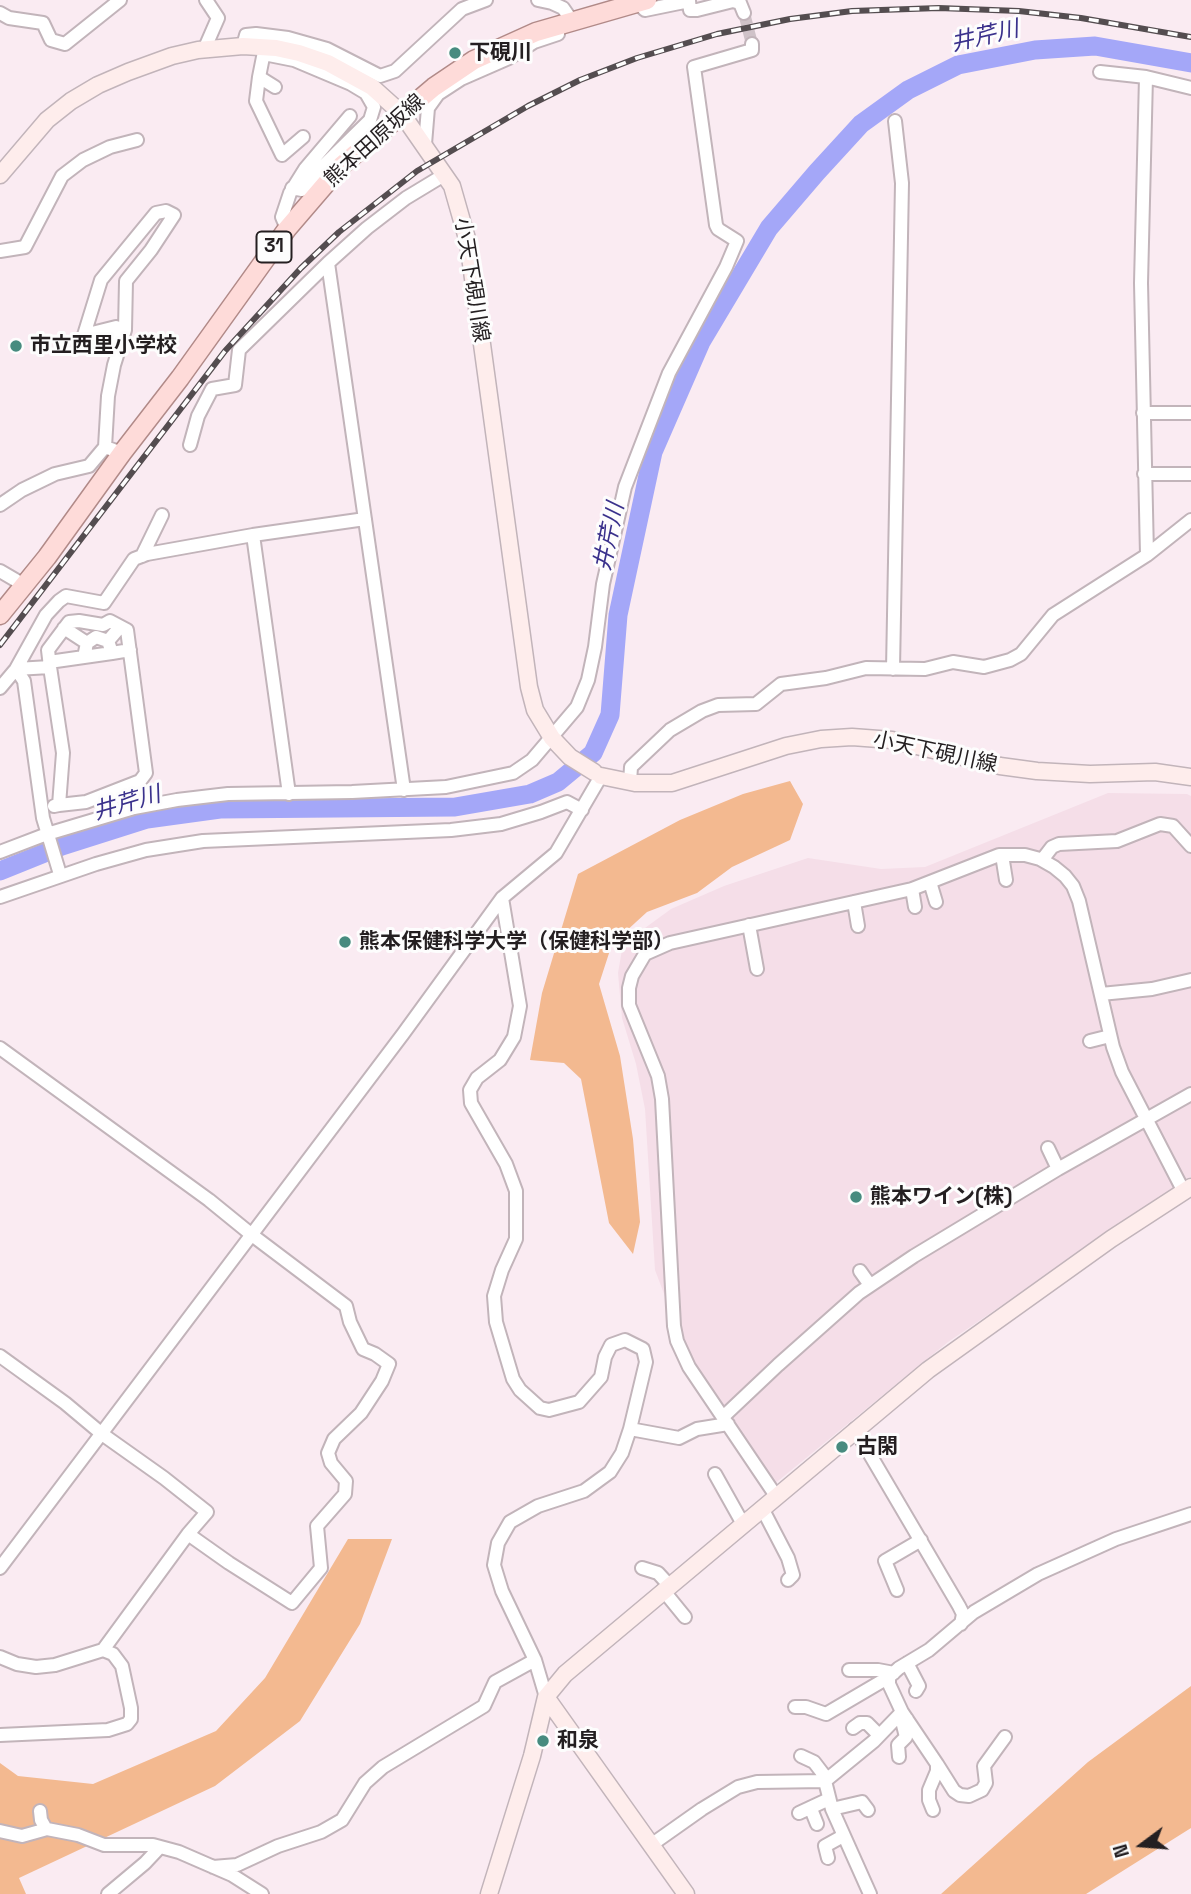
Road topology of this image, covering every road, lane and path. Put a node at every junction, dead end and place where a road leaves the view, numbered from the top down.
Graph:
1 (121, 0) edge
2 (206, 0) edge
3 (486, 0) edge
4 (538, 0) edge
5 (643, 4) edge
6 (0, 13) edge
7 (744, 13) dead end
8 (572, 21) junction
9 (752, 44) dead end
10 (243, 46) junction
11 (204, 50) junction
12 (264, 50) junction
13 (1100, 72) dead end
14 (1146, 77) junction
15 (259, 78) junction
16 (275, 87) dead end
17 (1191, 88) edge
18 (402, 114) junction
19 (350, 116) dead end
20 (895, 121) dead end
21 (303, 138) dead end
22 (137, 140) dead end
23 (425, 145) junction
24 (0, 175) edge
25 (444, 175) junction
26 (292, 188) junction
27 (287, 229) junction
28 (0, 251) edge
29 (328, 262) junction
30 (121, 344) junction
31 (1143, 413) junction
32 (1191, 414) edge
33 (190, 445) dead end
34 (105, 447) junction
35 (122, 453) junction
36 (1144, 474) junction
37 (1191, 474) edge
38 (0, 505) edge
39 (162, 515) dead end
40 (365, 519) junction
41 (1191, 520) edge
42 (253, 535) junction
43 (1147, 555) junction
44 (142, 556) junction
45 (0, 571) edge
46 (24, 585) junction
47 (0, 615) edge
48 (120, 626) junction
49 (64, 628) junction
50 (87, 643) junction
51 (110, 647) junction
52 (130, 650) junction
53 (84, 657) junction
54 (50, 664) junction
55 (16, 669) junction
56 (893, 669) junction
57 (0, 688) edge
58 (554, 740) junction
59 (594, 772) junction
60 (1191, 777) edge
61 (629, 782) junction
62 (404, 790) junction
63 (289, 794) junction
64 (59, 805) junction
65 (41, 808) junction
66 (582, 810) junction
67 (48, 837) junction
68 (1191, 846) edge
69 (0, 852) edge
70 (1002, 855) junction
71 (1042, 860) junction
72 (59, 870) dead end
73 (1006, 880) dead end
74 (930, 882) junction
75 (912, 889) junction
76 (0, 897) edge
77 (502, 898) junction
78 (854, 902) junction
79 (936, 902) dead end
80 (915, 907) dead end
81 (749, 926) junction
82 (858, 926) dead end
83 (757, 969) dead end
84 (1191, 979) edge
85 (1101, 994) junction
86 (1110, 1036) junction
87 (1090, 1041) dead end
88 (0, 1048) edge
89 (1191, 1094) edge
90 (1146, 1118) junction
91 (1048, 1149) dead end
92 (1058, 1169) junction
93 (1189, 1195) edge
94 (252, 1235) junction
95 (860, 1271) dead end
96 (874, 1278) junction
97 (0, 1356) edge
98 (726, 1421) junction
99 (630, 1429) junction
100 (855, 1429) junction
101 (102, 1434) junction
102 (715, 1474) dead end
103 (776, 1496) junction
104 (762, 1508) junction
105 (1191, 1514) edge
106 (743, 1524) junction
107 (188, 1534) junction
108 (921, 1540) junction
109 (0, 1568) edge
110 (642, 1568) dead end
111 (788, 1580) dead end
112 (666, 1588) junction
113 (897, 1590) dead end
114 (685, 1617) dead end
115 (961, 1624) junction
116 (103, 1650) junction
117 (0, 1657) edge
118 (535, 1660) junction
119 (907, 1663) junction
120 (849, 1670) dead end
121 (892, 1675) junction
122 (916, 1690) dead end
123 (547, 1697) junction
124 (795, 1707) dead end
125 (904, 1716) junction
126 (853, 1728) dead end
127 (0, 1735) edge
128 (879, 1735) junction
129 (1005, 1737) dead end
130 (801, 1756) dead end
131 (899, 1757) dead end
132 (937, 1764) junction
133 (826, 1780) junction
134 (830, 1804) junction
135 (868, 1810) dead end
136 (933, 1810) dead end
137 (40, 1811) dead end
138 (817, 1824) dead end
139 (46, 1829) junction
140 (0, 1830) edge
141 (843, 1836) junction
142 (651, 1846) junction
143 (160, 1847) junction
144 (828, 1858) dead end
145 (213, 1867) junction
146 (108, 1894) edge
147 (262, 1894) edge
148 (489, 1894) edge
149 (686, 1894) edge
150 (870, 1894) edge

1 - 6 street
2 - 11 street
3 - 10 street
4 - 8 street
5 - 7 street
5 - 8 main road, 熊本田原坂線 / 31
5 - 23 street
8 - 18 main road, 熊本田原坂線 / 31
9 - 58 street
10 - 11 main road, 小天下硯川線
10 - 12 main road, 小天下硯川線
11 - 24 main road, 小天下硯川線
12 - 15 street
12 - 18 main road, 小天下硯川線
12 - 26 street
13 - 14 street
14 - 17 street
14 - 31 street
15 - 16 street
15 - 21 street
18 - 23 main road, 小天下硯川線
18 - 27 main road, 熊本田原坂線 / 31
19 - 26 street
20 - 56 street
22 - 28 street
23 - 25 main road, 小天下硯川線
25 - 29 street
25 - 58 main road, 小天下硯川線
26 - 27 street
27 - 35 main road, 熊本田原坂線 / 31
29 - 33 street
29 - 40 street
30 - 30 street
30 - 34 street
31 - 32 street
31 - 36 street
34 - 35 street
34 - 38 street
35 - 46 main road, 熊本田原坂線 / 31
36 - 37 street
36 - 43 street
39 - 44 street
40 - 42 street
40 - 62 street
41 - 43 street
42 - 44 street
42 - 63 street
43 - 56 street
44 - 55 street
45 - 46 street
46 - 47 main road, 熊本田原坂線 / 31
48 - 49 street
48 - 51 street
48 - 52 street
49 - 50 street
49 - 54 street
50 - 51 street
50 - 53 street
51 - 52 street
51 - 53 street
52 - 64 street
53 - 54 street
54 - 55 street
54 - 64 street
55 - 57 street
55 - 65 street
56 - 61 street
58 - 59 main road, 小天下硯川線
58 - 62 street
59 - 61 main road, 小天下硯川線
59 - 66 street
60 - 61 main road, 小天下硯川線
62 - 63 street
63 - 67 street
64 - 65 street
65 - 67 street
66 - 76 street
66 - 77 street
67 - 69 street
67 - 72 street
68 - 71 street
70 - 71 street
70 - 73 street
70 - 74 street
71 - 85 street
74 - 75 street
74 - 79 street
75 - 78 street
75 - 80 street
77 - 94 street
77 - 99 street
78 - 81 street
78 - 82 street
81 - 83 street
81 - 98 street
84 - 85 street
85 - 86 street
86 - 87 street
86 - 90 street
88 - 94 street
89 - 90 street
90 - 92 street
90 - 93 street
91 - 92 street
92 - 96 street
93 - 100 main road
94 - 101 street
94 - 107 street
95 - 96 street
96 - 98 street
97 - 101 street
98 - 99 street
98 - 103 street
99 - 118 street
100 - 103 main road
100 - 108 street
101 - 107 street
101 - 109 street
102 - 106 street
103 - 104 main road
104 - 106 main road
104 - 111 street
105 - 115 street
106 - 112 main road
107 - 116 street
108 - 113 street
108 - 115 street
110 - 112 street
112 - 114 street
112 - 123 main road
115 - 119 street
116 - 117 street
116 - 127 street
118 - 123 street
118 - 145 street
119 - 121 street
119 - 122 street
120 - 121 street
121 - 124 street
121 - 125 street
123 - 142 main road
123 - 148 main road
125 - 128 street
125 - 131 street
125 - 132 street
126 - 128 street
128 - 133 street
129 - 132 street
130 - 133 street
132 - 136 street
133 - 134 street
133 - 142 street
134 - 135 street
134 - 138 street
134 - 141 street
137 - 139 street
139 - 140 street
139 - 143 street
141 - 144 street
141 - 150 street
142 - 149 main road
143 - 145 street
143 - 146 street
145 - 147 street

